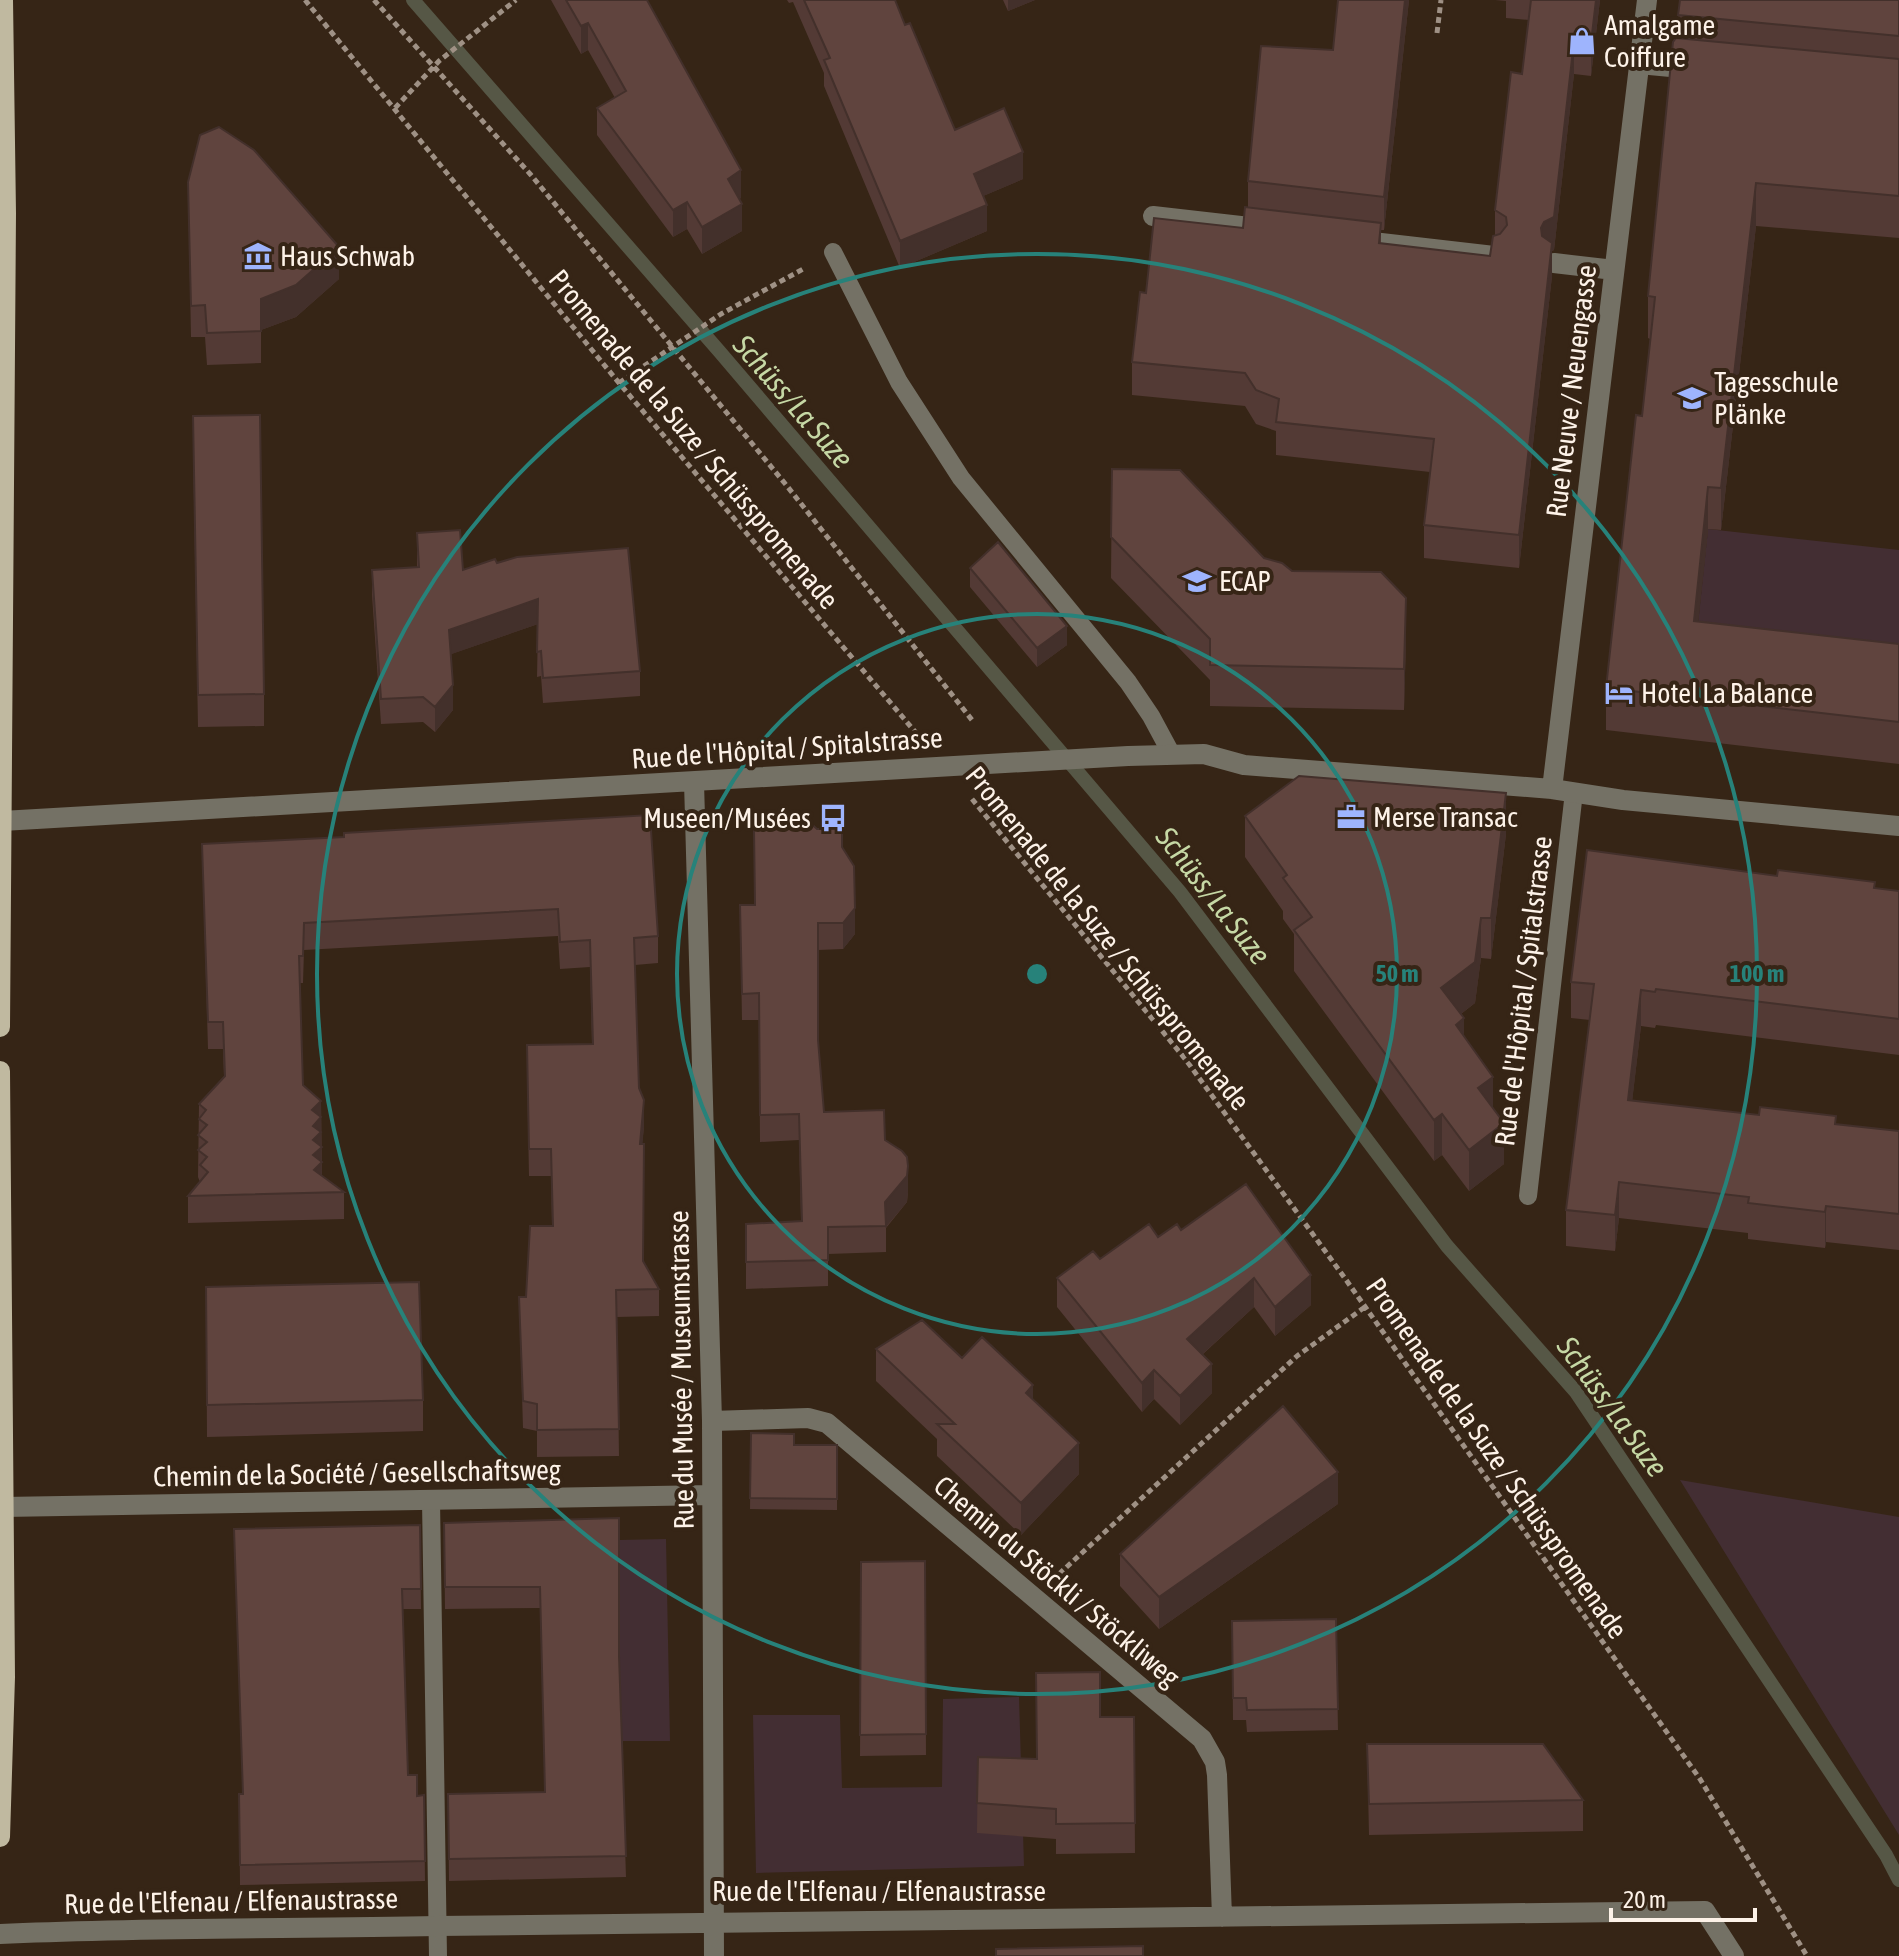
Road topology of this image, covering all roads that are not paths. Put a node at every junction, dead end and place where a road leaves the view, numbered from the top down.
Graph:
1 (3, 0) edge
2 (1647, 0) edge
3 (1639, 65) junction
4 (1715, 73) edge
5 (1153, 216) edge
6 (1292, 232) edge
7 (1339, 238) edge
8 (833, 252) road end
9 (1494, 256) edge
10 (1554, 263) edge
11 (1614, 270) junction
12 (1172, 755) junction
13 (694, 782) junction
14 (1552, 789) junction
15 (1574, 792) junction
16 (2, 821) edge
17 (1899, 826) edge
18 (0, 1027) edge
19 (0, 1071) edge
20 (1528, 1196) dead end
21 (712, 1421) junction
22 (712, 1495) junction
23 (431, 1500) junction
24 (3, 1507) junction
25 (0, 1837) edge
26 (1222, 1917) junction
27 (713, 1921) junction
28 (438, 1926) junction
29 (0, 1934) edge
30 (438, 1956) edge
31 (714, 1956) edge
32 (1734, 1956) edge

1 - 16 main road
2 - 3 street, Rue Neuve / Neuengasse
3 - 4 lane
3 - 11 street, Rue Neuve / Neuengasse
5 - 6 street
7 - 9 street
8 - 12 lane
10 - 11 street
11 - 14 street, Rue Neuve / Neuengasse
12 - 13 street, Rue de l'Hôpital / Spitalstrasse
12 - 14 street, Rue de l'Hôpital / Spitalstrasse
13 - 16 street, Rue de l'Hôpital / Spitalstrasse
13 - 21 street, Rue du Musée / Museumstrasse
14 - 15 street, Rue de l'Hôpital / Spitalstrasse
15 - 17 street, Rue de l'Hôpital / Spitalstrasse
15 - 20 lane, Rue de l'Hôpital / Spitalstrasse
16 - 18 main road
19 - 24 main road
21 - 22 street, Rue du Musée / Museumstrasse
21 - 26 street, Chemin du Stöckli / Stöckliweg
22 - 23 street, Chemin de la Société / Gesellschaftsweg
22 - 27 street, Rue du Musée / Museumstrasse
23 - 24 street, Chemin de la Société / Gesellschaftsweg
23 - 28 lane
24 - 25 main road
26 - 27 street, Rue de l'Elfenau / Elfenaustrasse
26 - 32 street, Rue de l'Elfenau / Elfenaustrasse
27 - 28 street, Rue de l'Elfenau / Elfenaustrasse
27 - 31 street, Rue du Musée / Museumstrasse
28 - 29 street, Rue de l'Elfenau / Elfenaustrasse
28 - 30 lane

